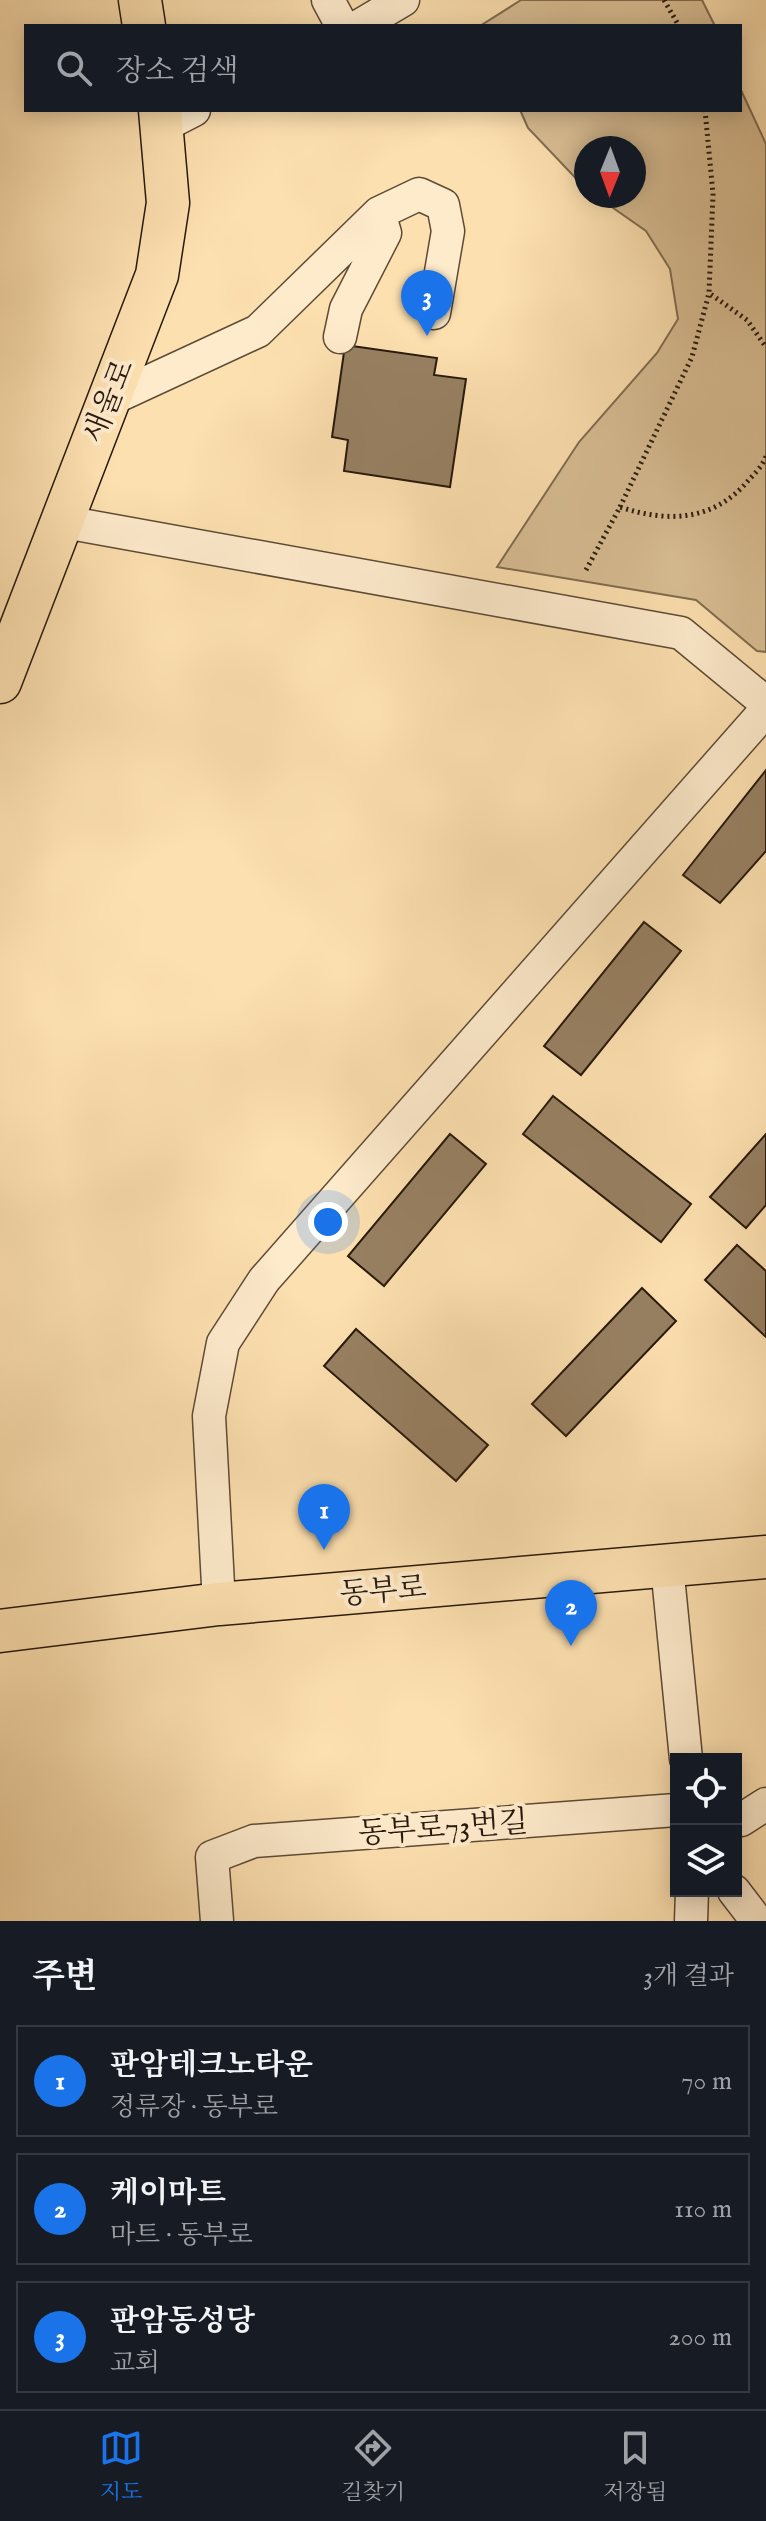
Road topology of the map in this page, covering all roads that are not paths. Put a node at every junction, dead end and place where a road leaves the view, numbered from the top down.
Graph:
1 (140, 0) edge
2 (328, 0) edge
3 (403, 0) edge
4 (144, 24) edge
5 (341, 24) edge
6 (362, 24) edge
7 (172, 115) edge
8 (379, 213) junction
9 (434, 313) dead end
10 (340, 337) dead end
11 (109, 400) junction
12 (59, 521) junction
13 (0, 682) edge
14 (766, 703) edge
15 (766, 710) edge
16 (766, 1557) edge
17 (667, 1566) junction
18 (219, 1604) junction
19 (0, 1631) edge
20 (685, 1753) edge
21 (670, 1810) edge
22 (692, 1897) edge
23 (739, 1897) edge
24 (217, 1921) edge
25 (691, 1921) edge
26 (757, 1921) edge

1 - 4 main road
2 - 5 street
3 - 6 street
7 - 11 main road, 새울로
8 - 9 street
8 - 10 street
8 - 11 street
11 - 12 main road, 새울로
12 - 13 main road, 새울로
12 - 14 street
15 - 18 street
16 - 17 main road, 동부로
17 - 18 main road, 동부로
17 - 20 street
18 - 19 main road, 동부로
21 - 24 street, 동부로73번길
22 - 25 street
23 - 26 street

